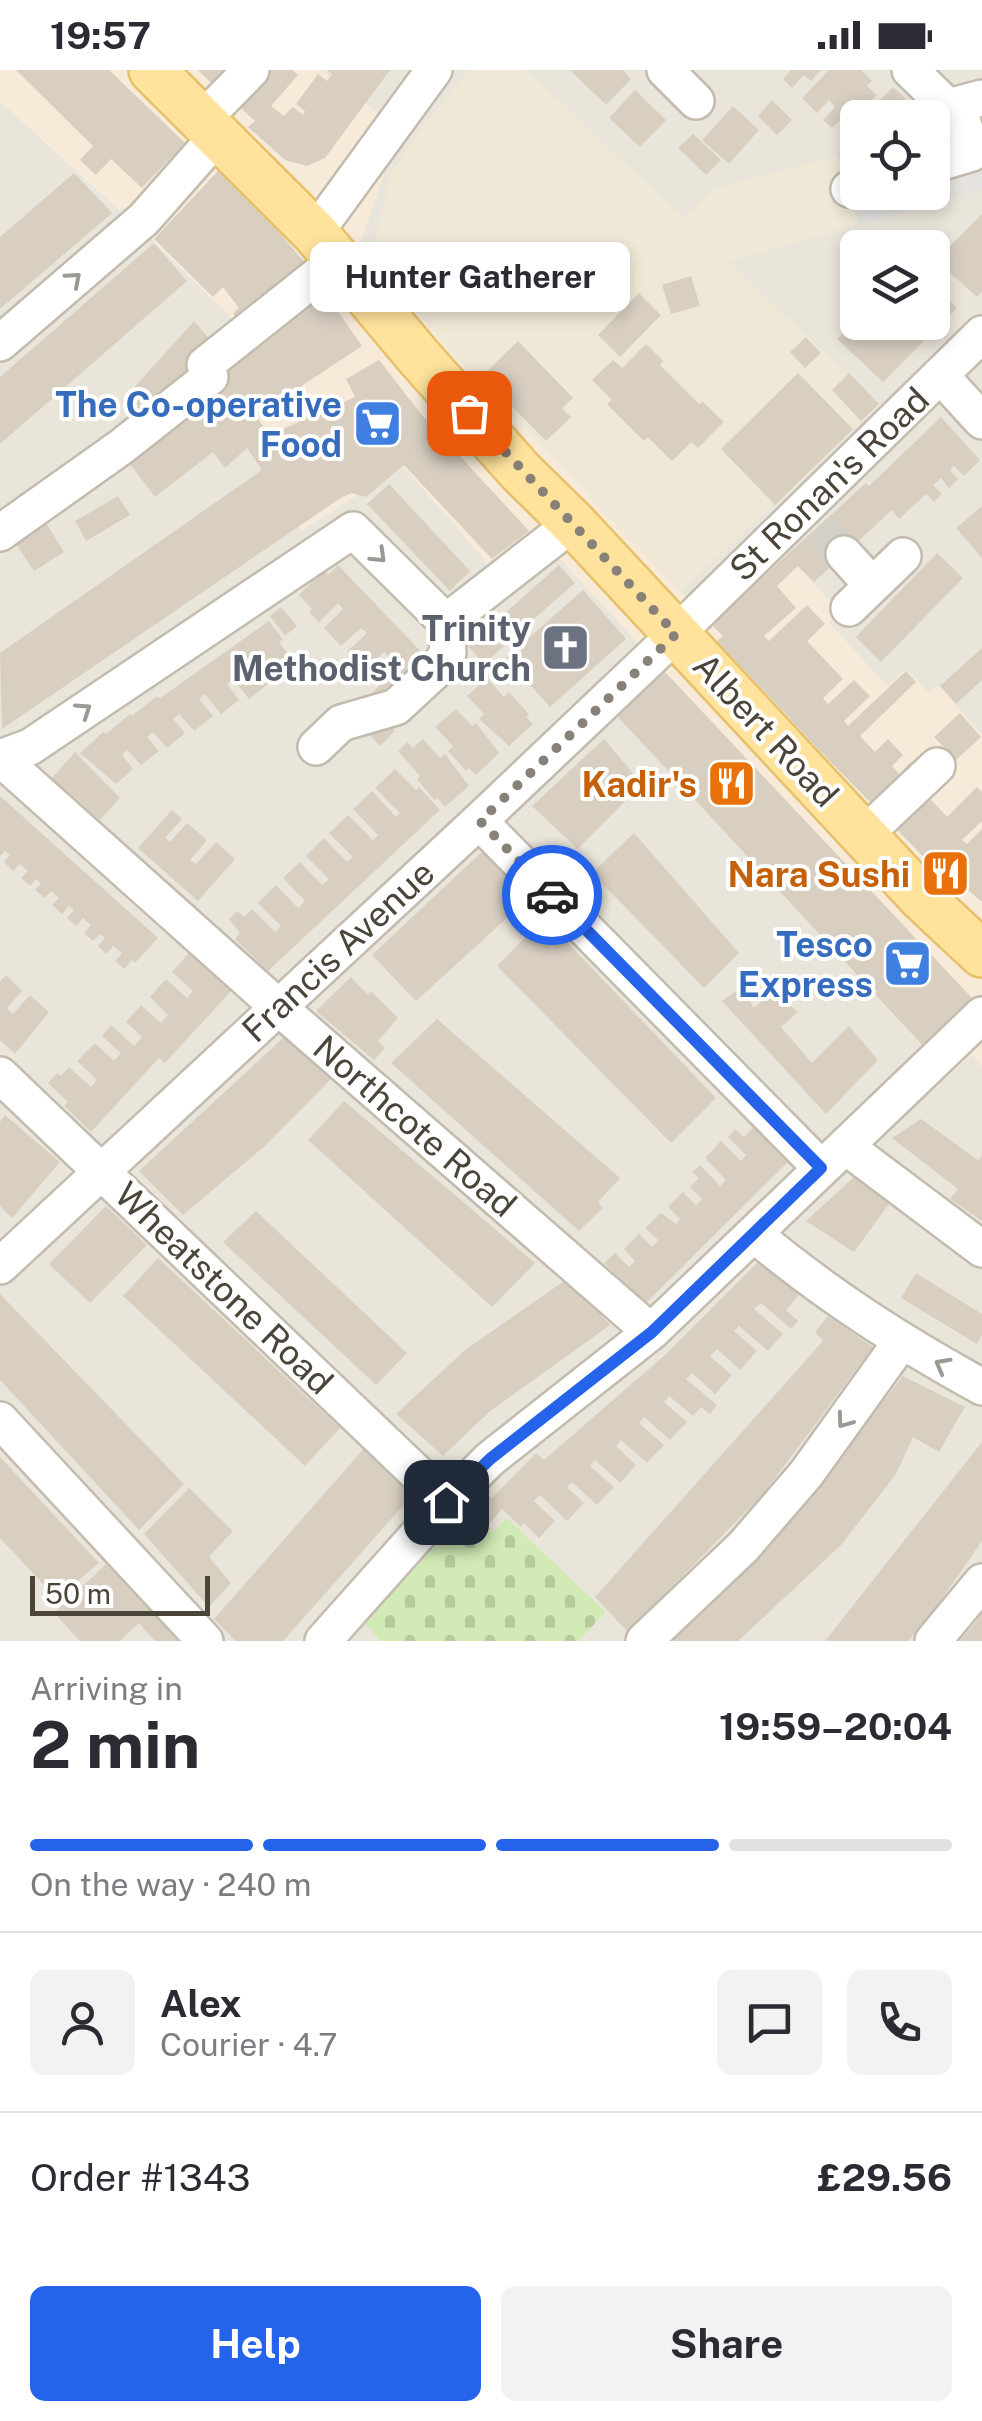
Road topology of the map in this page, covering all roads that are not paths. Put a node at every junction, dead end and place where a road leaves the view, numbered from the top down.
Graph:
1 (152, 70) edge
2 (251, 70) edge
3 (434, 70) edge
4 (665, 70) edge
5 (910, 70) edge
6 (696, 101) dead end
7 (970, 102) edge
8 (211, 127) junction
9 (950, 160) edge
10 (326, 246) junction
11 (982, 334) edge
12 (0, 342) edge
13 (940, 375) junction
14 (982, 421) edge
15 (573, 523) junction
16 (0, 533) edge
17 (844, 554) tunnel mouth
18 (902, 556) dead end
19 (446, 622) junction
20 (676, 634) junction
21 (316, 747) dead end
22 (0, 758) edge
23 (937, 766) dead end
24 (480, 821) junction
25 (864, 835) junction
26 (982, 954) edge
27 (277, 1006) junction
28 (982, 1015) edge
29 (0, 1075) edge
30 (833, 1157) junction
31 (102, 1170) junction
32 (754, 1235) junction
33 (982, 1250) edge
34 (0, 1266) edge
35 (652, 1332) junction
36 (901, 1342) junction
37 (982, 1388) edge
38 (0, 1420) edge
39 (446, 1502) junction
40 (982, 1582) edge
41 (205, 1641) edge
42 (323, 1641) edge
43 (644, 1641) edge
44 (933, 1641) edge

1 - 8 main road, Albert Road
2 - 8 street
3 - 10 street
4 - 6 street
5 - 7 street
7 - 9 street
8 - 10 main road, Albert Road
12 -> 8 street
10 - 15 main road, Albert Road
10 - 16 street
11 - 13 street, St Ronan's Road
13 - 14 street
13 - 20 street, St Ronan's Road
15 - 19 street
15 - 20 main road, Albert Road
17 - 18 street
19 - 21 street
22 -> 19 street
20 - 24 street, Francis Avenue
20 - 25 main road, Albert Road
22 - 27 street, Northcote Road
23 - 25 street
24 - 27 street, Francis Avenue
24 - 30 street
25 - 26 main road, Albert Road
27 - 31 street, Francis Avenue
27 - 35 street, Northcote Road
28 - 30 street
29 - 31 street, Wheatstone Road
30 - 32 street
30 - 33 street
31 - 34 street, Francis Avenue
31 - 39 street, Wheatstone Road
32 - 35 street
32 - 36 street
35 - 39 street
37 -> 36 street
36 -> 43 street
38 - 41 street
39 - 42 street
40 - 44 street

